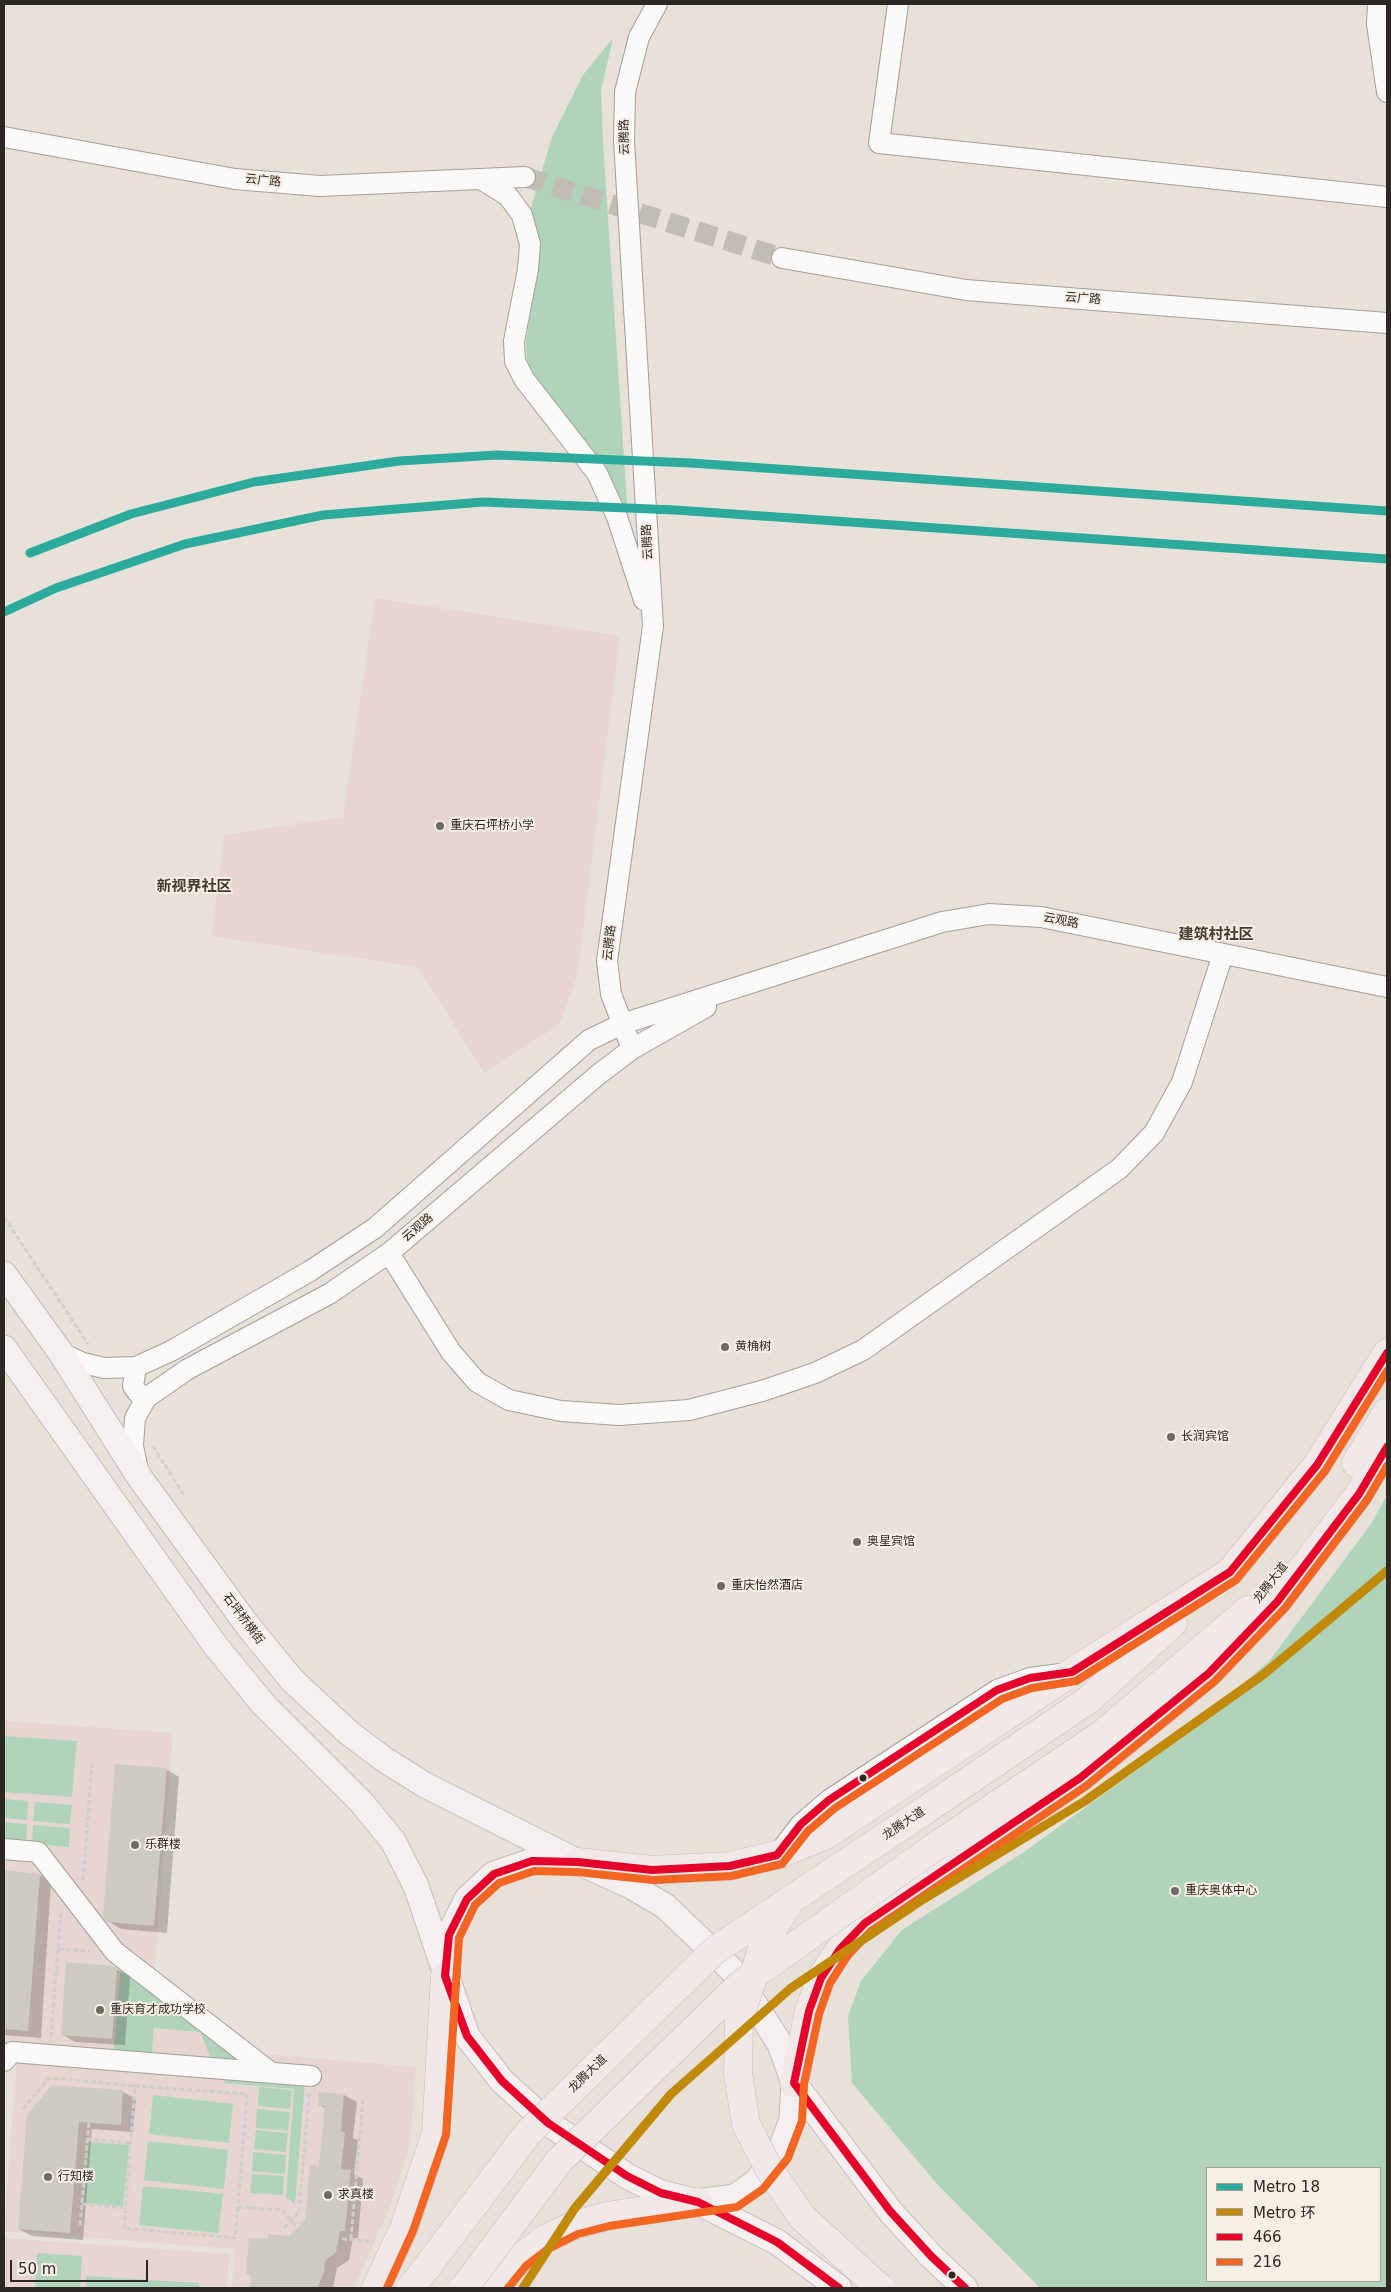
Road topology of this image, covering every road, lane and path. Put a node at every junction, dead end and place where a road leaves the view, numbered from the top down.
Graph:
1 (657, 4) edge
2 (898, 4) edge
3 (1378, 4) edge
4 (1387, 92) edge
5 (4, 137) edge
6 (525, 177) tunnel mouth
7 (481, 179) junction
8 (1387, 197) edge
9 (782, 258) tunnel mouth
10 (1387, 322) edge
11 (653, 626) junction
12 (1223, 954) junction
13 (1387, 987) edge
14 (741, 988) junction
15 (622, 1024) junction
16 (632, 1049) junction
17 (4, 1217) edge
18 (389, 1253) junction
19 (4, 1274) edge
20 (4, 1348) edge
21 (92, 1349) dead end
22 (61, 1353) junction
23 (1387, 1353) edge
24 (136, 1367) junction
25 (146, 1398) junction
26 (1387, 1412) edge
27 (149, 1439) dead end
28 (1387, 1447) edge
29 (140, 1478) junction
30 (185, 1497) dead end
31 (1230, 1572) junction
32 (92, 1763) dead end
33 (4, 1849) edge
34 (578, 1862) junction
35 (63, 1883) junction
36 (792, 1899) junction
37 (80, 1905) junction
38 (58, 1948) junction
39 (115, 1952) junction
40 (445, 1976) junction
41 (49, 2055) junction
42 (4, 2061) edge
43 (270, 2072) junction
44 (311, 2076) joint
45 (794, 2084) junction
46 (135, 2086) junction
47 (363, 2098) dead end
48 (23, 2109) dead end
49 (89, 2123) dead end
50 (87, 2139) junction
51 (131, 2143) junction
52 (698, 2202) junction
53 (82, 2204) junction
54 (238, 2207) junction
55 (126, 2208) junction
56 (291, 2220) junction
57 (80, 2225) dead end
58 (297, 2227) dead end
59 (284, 2228) dead end
60 (342, 2238) dead end
61 (351, 2239) junction
62 (374, 2241) dead end
63 (376, 2288) edge
64 (411, 2288) edge
65 (464, 2288) edge
66 (495, 2288) edge
67 (839, 2288) edge
68 (880, 2288) edge
69 (965, 2288) edge

1 - 11 street, 云腾路
2 - 8 street
3 - 4 street
5 - 7 street, 云广路
6 - 7 street, 云广路
7 - 11 street
9 - 10 street, 云广路
11 - 15 street, 云腾路
12 - 13 street, 云观路
12 - 14 street, 云观路
12 - 18 street
14 - 15 street, 云观路
14 - 16 street, 云观路
15 - 16 street, 云腾路
15 - 24 street, 云观路
16 - 18 street, 云观路
17 - 21 path
18 - 25 street, 云观路
19 - 22 main road, 石坪桥横街
20 - 40 main road
22 - 24 street, 云观路
22 - 29 main road, 石坪桥横街
23 - 31 highway, 龙腾大道
24 - 25 street
25 - 29 street, 云观路
26 - 65 highway, 龙腾大道, bridge
27 - 30 path
28 - 45 highway
29 - 34 main road, 石坪桥横街
31 - 34 highway
31 - 36 highway, 龙腾大道, bridge
32 - 37 path
33 - 35 street
34 - 40 main road
34 - 45 main road, 石坪桥横街
35 - 37 street
35 - 38 path
36 - 64 highway, 龙腾大道, bridge
36 - 68 highway, bridge
37 - 39 street
38 - 39 path
38 - 41 path
39 - 43 street
40 - 52 main road
40 - 63 highway
41 - 42 street
41 - 43 street
43 - 44 street
44 - 56 path
45 - 52 main road
45 - 69 main road
46 - 48 path
46 - 51 path
46 - 54 path
47 - 61 path
49 - 50 path
50 - 51 path
50 - 53 path
51 - 55 path
52 - 66 highway
52 - 67 main road
53 - 55 path
53 - 57 path
54 - 55 path
54 - 56 path
56 - 58 path
56 - 59 path
60 - 61 path
61 - 62 path

